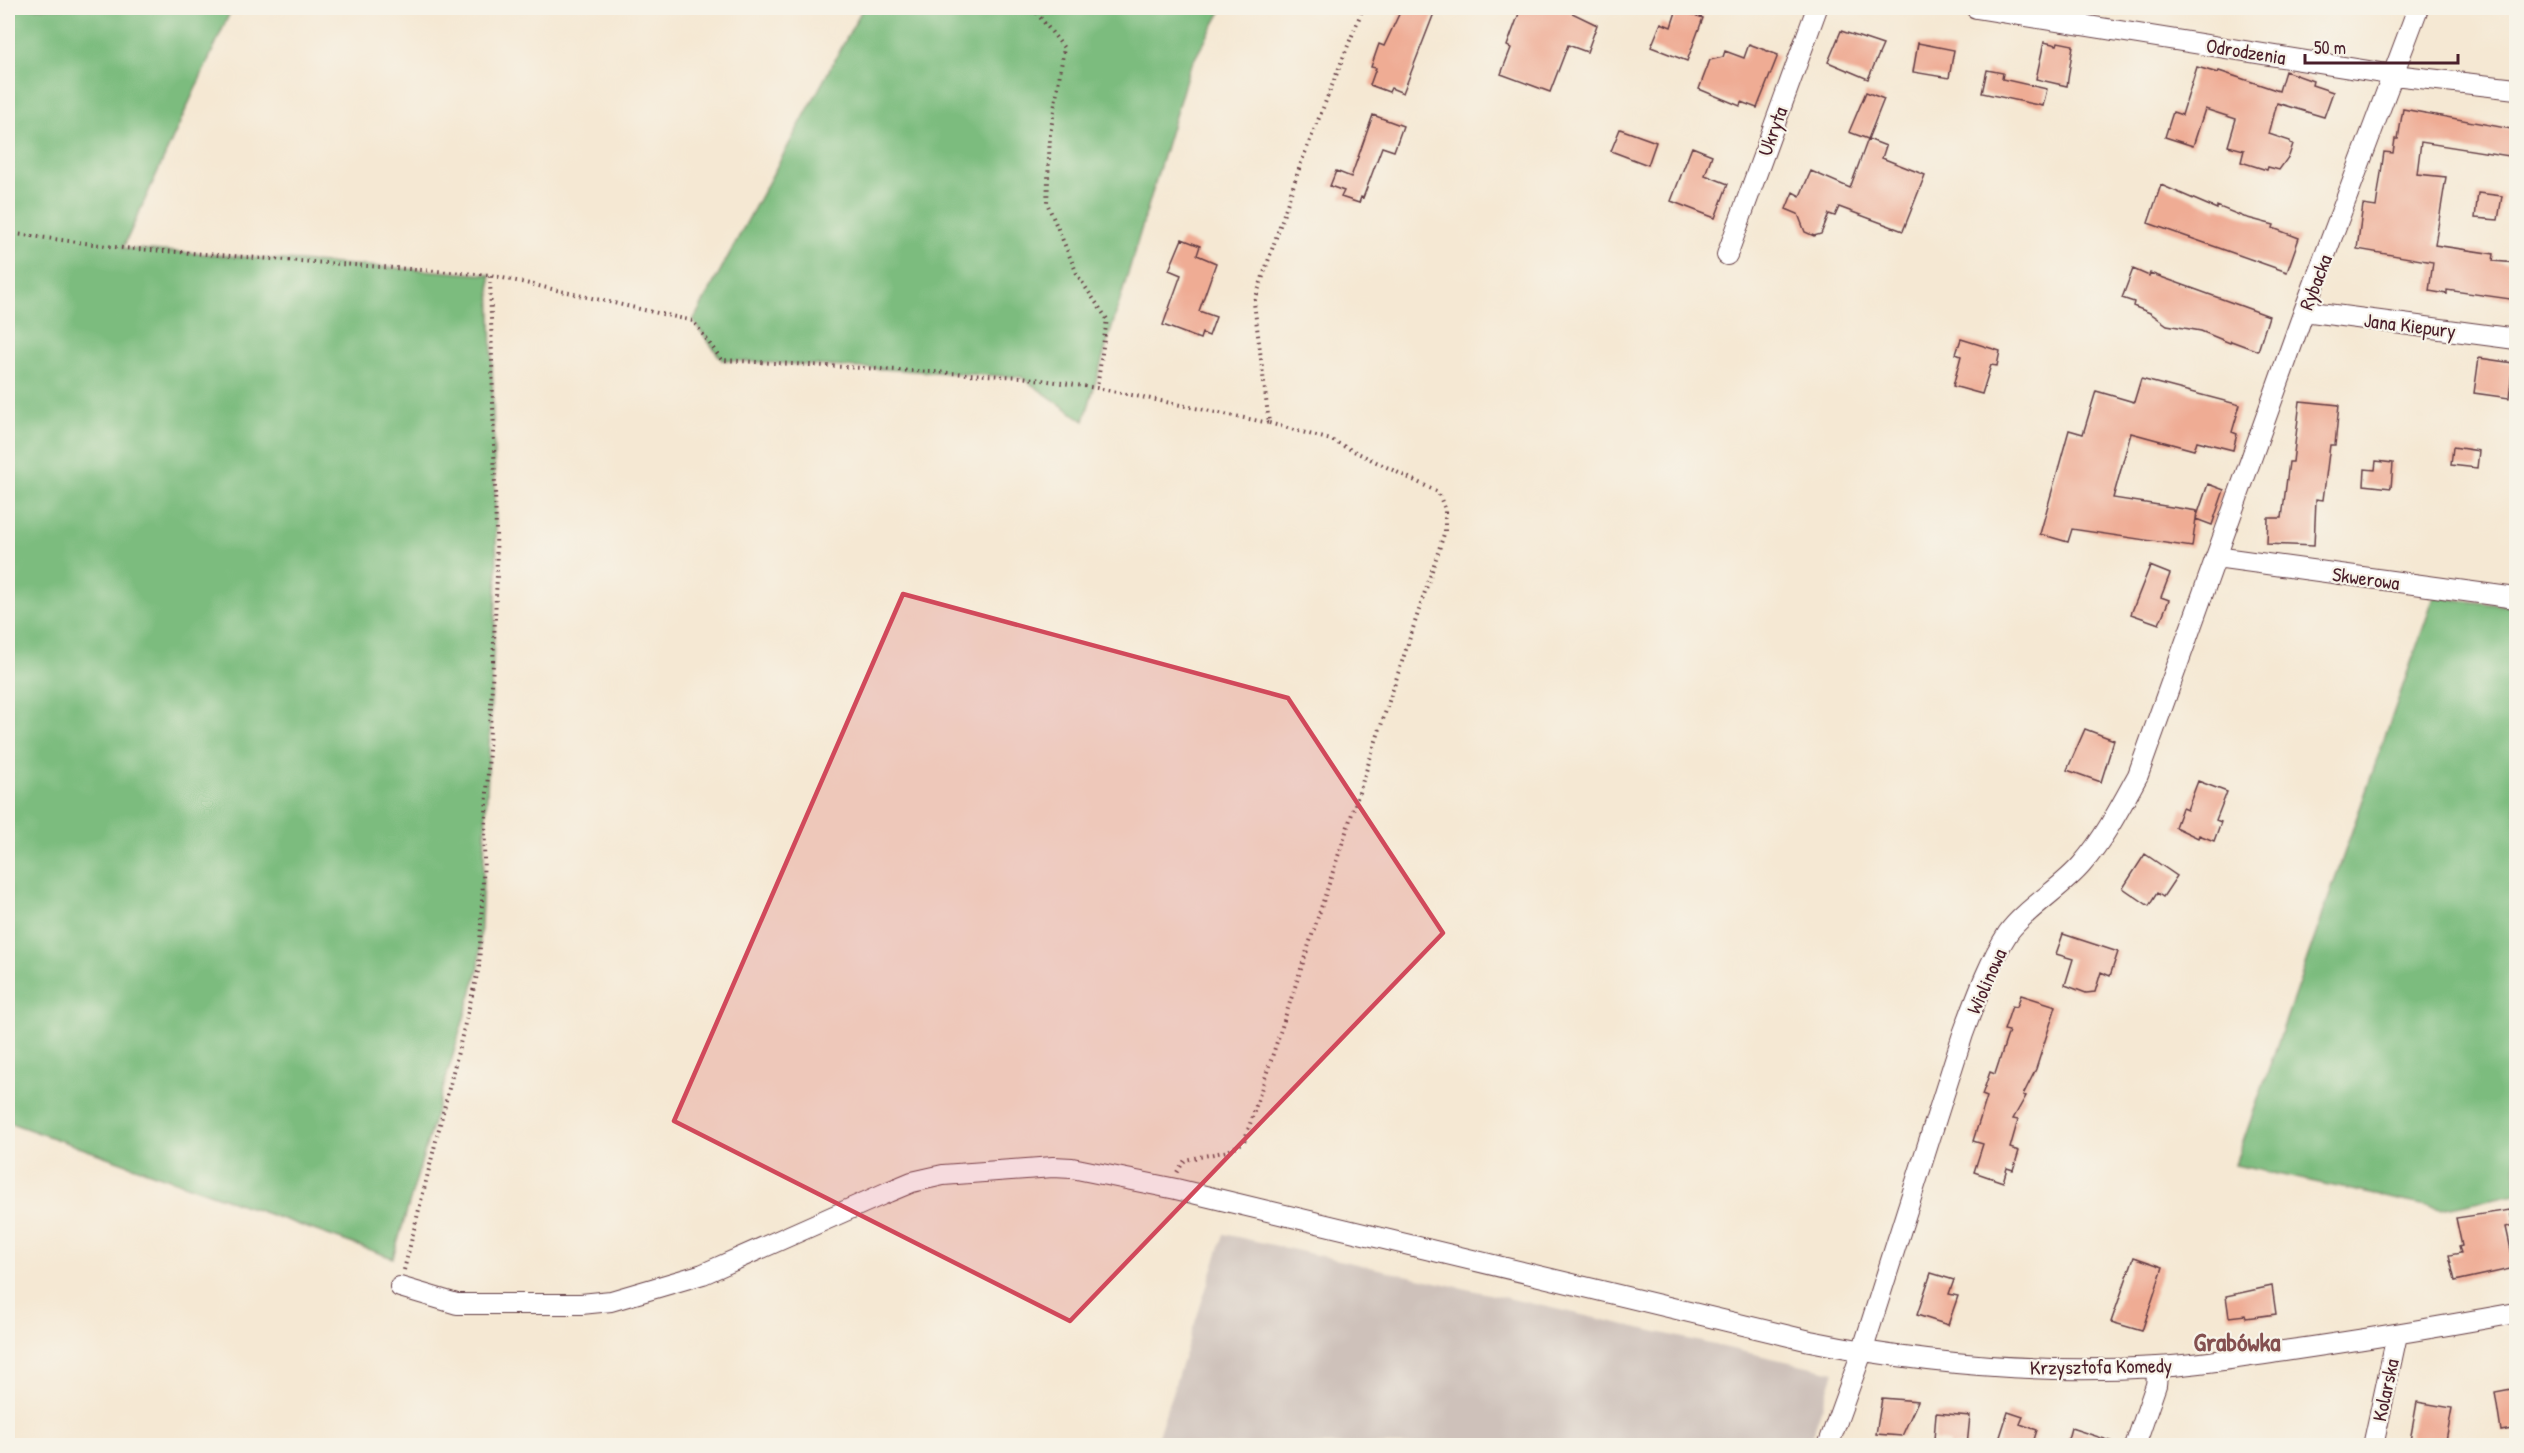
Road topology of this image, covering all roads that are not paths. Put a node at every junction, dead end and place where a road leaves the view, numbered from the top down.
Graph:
1 (1817, 8) edge
2 (1976, 8) edge
3 (2418, 8) edge
4 (2394, 75) junction
5 (2517, 90) edge
6 (1727, 255) dead end
7 (2304, 311) junction
8 (2517, 339) edge
9 (2216, 557) junction
10 (2517, 598) edge
11 (400, 1287) road end
12 (2517, 1312) edge
13 (2397, 1335) junction
14 (1862, 1352) junction
15 (2158, 1367) junction
16 (1828, 1446) edge
17 (2135, 1446) edge
18 (2373, 1446) edge

1 - 6 street, Ukryta
2 - 4 street, Odrodzenia
3 - 4 street, Rybacka
4 - 5 street, Odrodzenia
4 - 7 street, Rybacka
7 - 8 street, Jana Kiepury
7 - 9 street, Rybacka
9 - 10 street, Skwerowa
9 - 14 street, Wiolinowa
11 - 14 street, Krzysztofa Komedy
12 - 13 street, Krzysztofa Komedy
13 - 15 street, Krzysztofa Komedy
13 - 18 street, Kolarska
14 - 15 street, Krzysztofa Komedy
14 - 16 street, Wiolinowa
15 - 17 street

